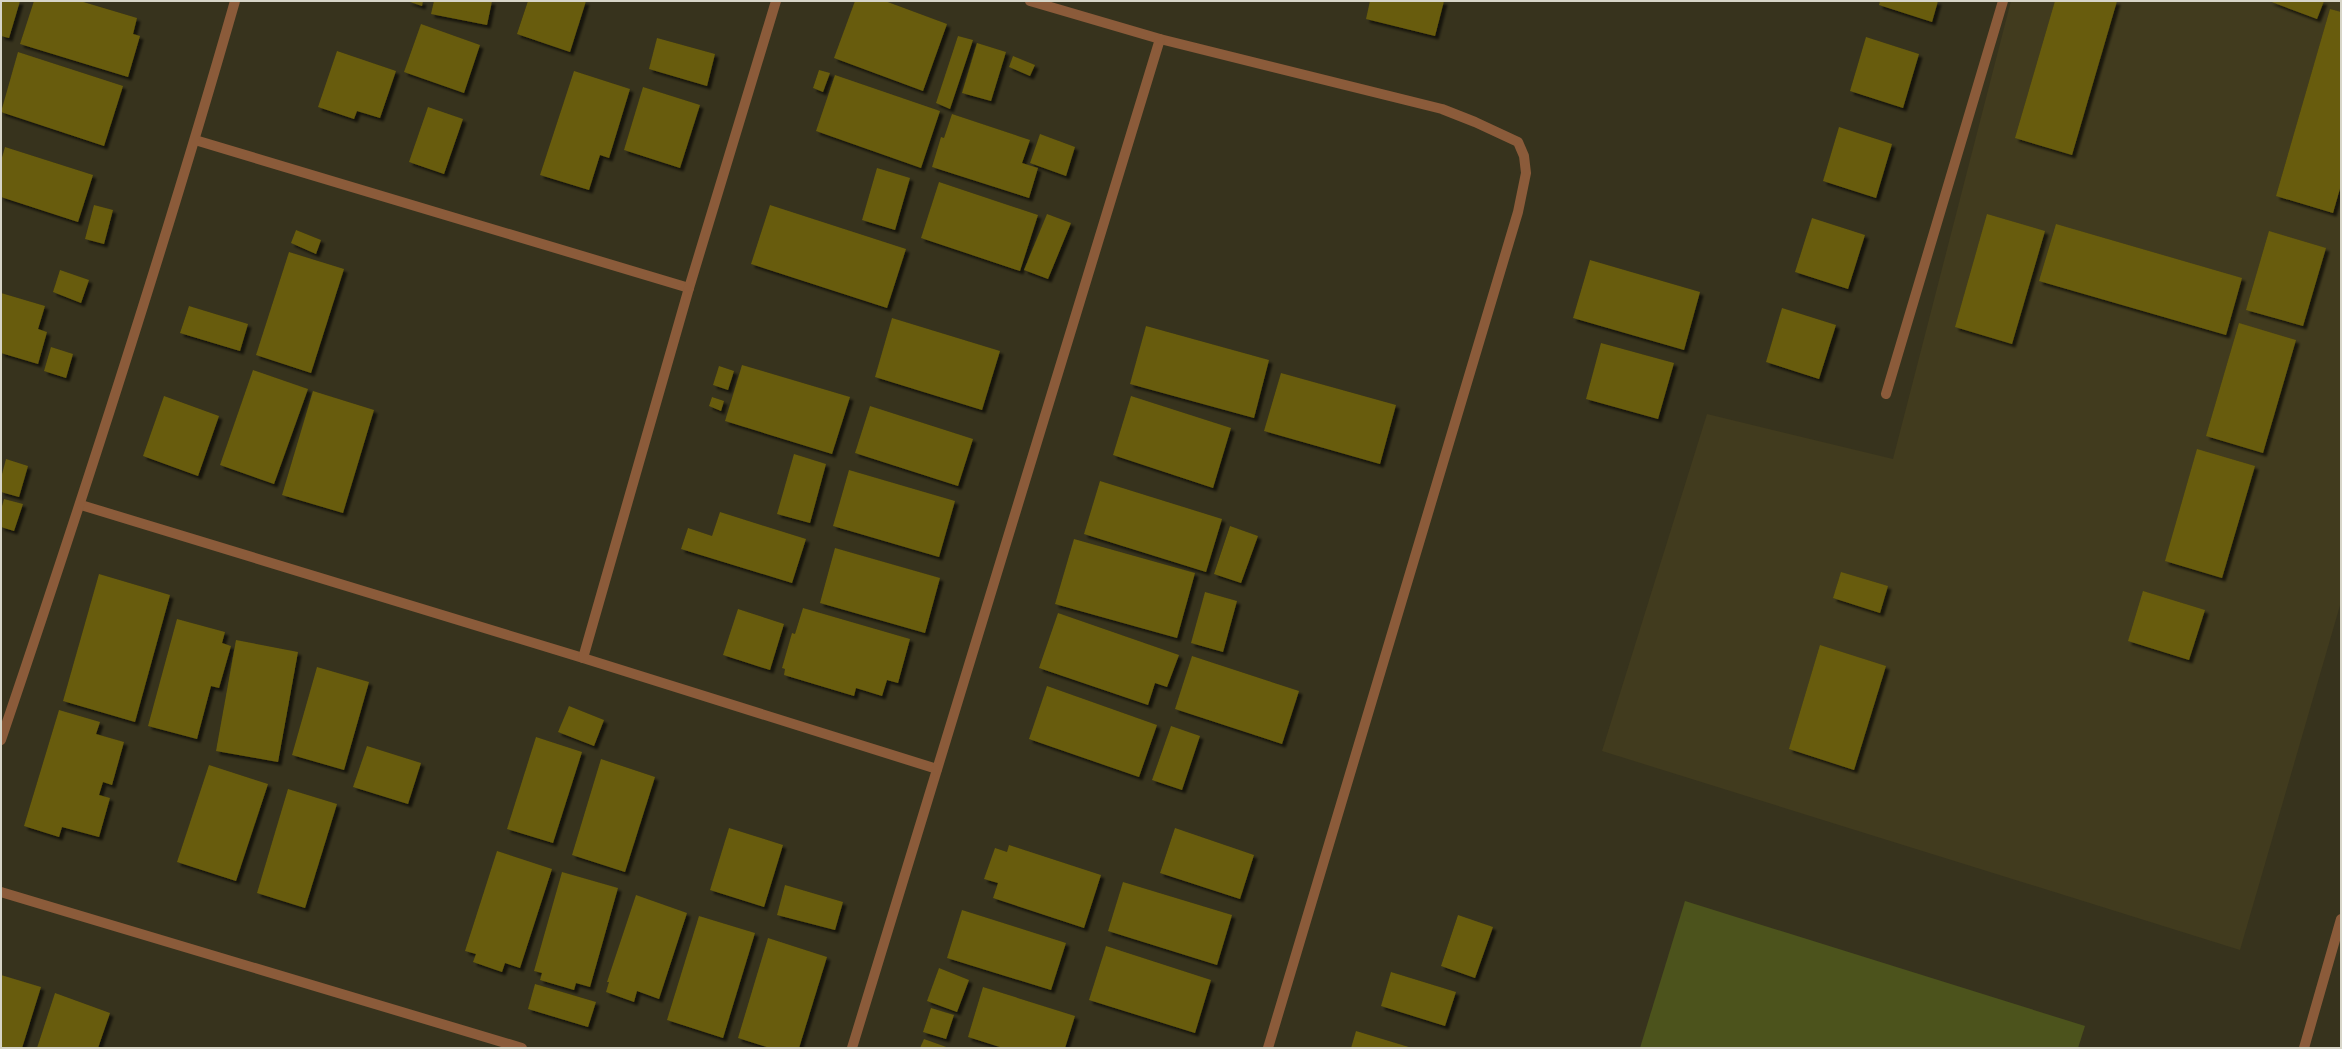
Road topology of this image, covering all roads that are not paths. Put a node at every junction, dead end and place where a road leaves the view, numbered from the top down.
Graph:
1 (236, 1) edge
2 (776, 1) edge
3 (1030, 1) edge
4 (2003, 1) edge
5 (1160, 39) junction
6 (195, 140) junction
7 (689, 288) junction
8 (1886, 394) dead end
9 (81, 504) junction
10 (583, 658) junction
11 (1, 740) edge
12 (937, 769) junction
13 (1, 892) edge
14 (2341, 919) edge
15 (522, 1048) edge
16 (852, 1048) edge
17 (1268, 1048) edge
18 (2304, 1048) edge

1 - 6 street
2 - 7 street
3 - 5 street
4 - 8 street
5 - 12 street
5 - 17 street
6 - 7 street
6 - 9 street
7 - 10 street
9 - 10 street
9 - 11 street
10 - 12 street
12 - 16 street
13 - 15 street
14 - 18 street

